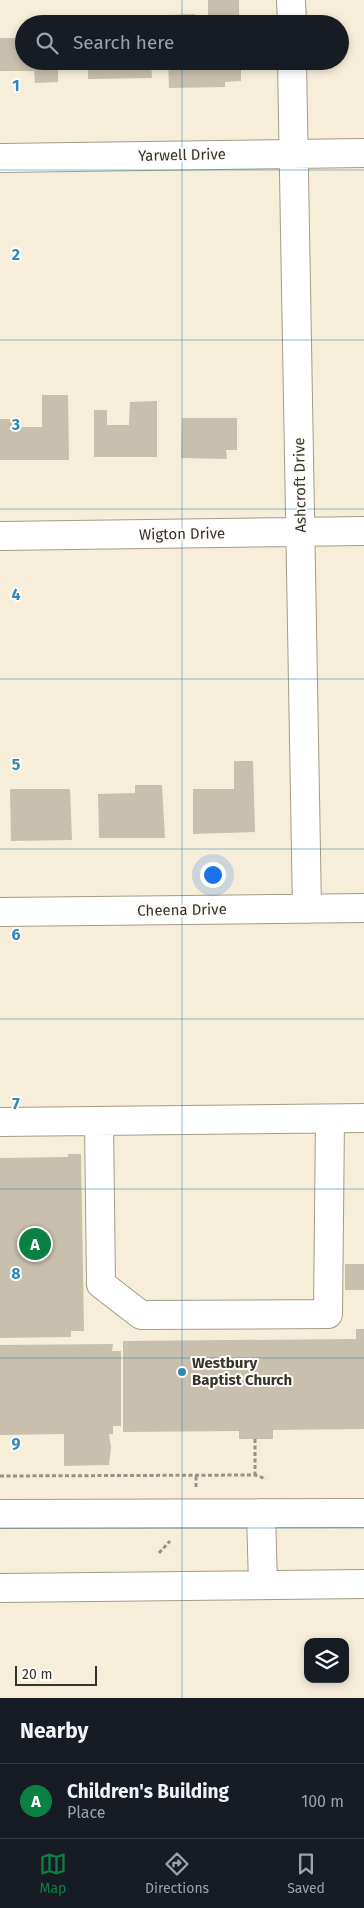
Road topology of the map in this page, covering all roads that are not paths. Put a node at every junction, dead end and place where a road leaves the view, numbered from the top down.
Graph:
1 (291, 0) edge
2 (292, 15) edge
3 (292, 70) edge
4 (364, 153) edge
5 (294, 154) junction
6 (0, 158) edge
7 (364, 531) edge
8 (301, 532) junction
9 (0, 536) edge
10 (364, 908) edge
11 (307, 909) junction
12 (0, 912) edge
13 (364, 1118) edge
14 (330, 1119) junction
15 (99, 1121) junction
16 (0, 1122) edge
17 (261, 1513) junction
18 (364, 1513) edge
19 (0, 1514) edge
20 (364, 1584) edge
21 (264, 1585) junction
22 (0, 1588) edge

1 - 2 street
3 - 5 street, Ashcroft Drive
4 - 5 street, Yarwell Drive
5 - 6 street, Yarwell Drive
5 - 8 street, Ashcroft Drive
7 - 8 street, Wigton Drive
8 - 9 street, Wigton Drive
8 - 11 street, Ashcroft Drive
10 - 11 street, Cheena Drive
11 - 12 street, Cheena Drive
13 - 14 street
14 - 15 street
14 - 15 street
15 - 16 street
17 - 18 street
17 - 19 street
17 - 21 street
20 - 21 street
21 - 22 street

